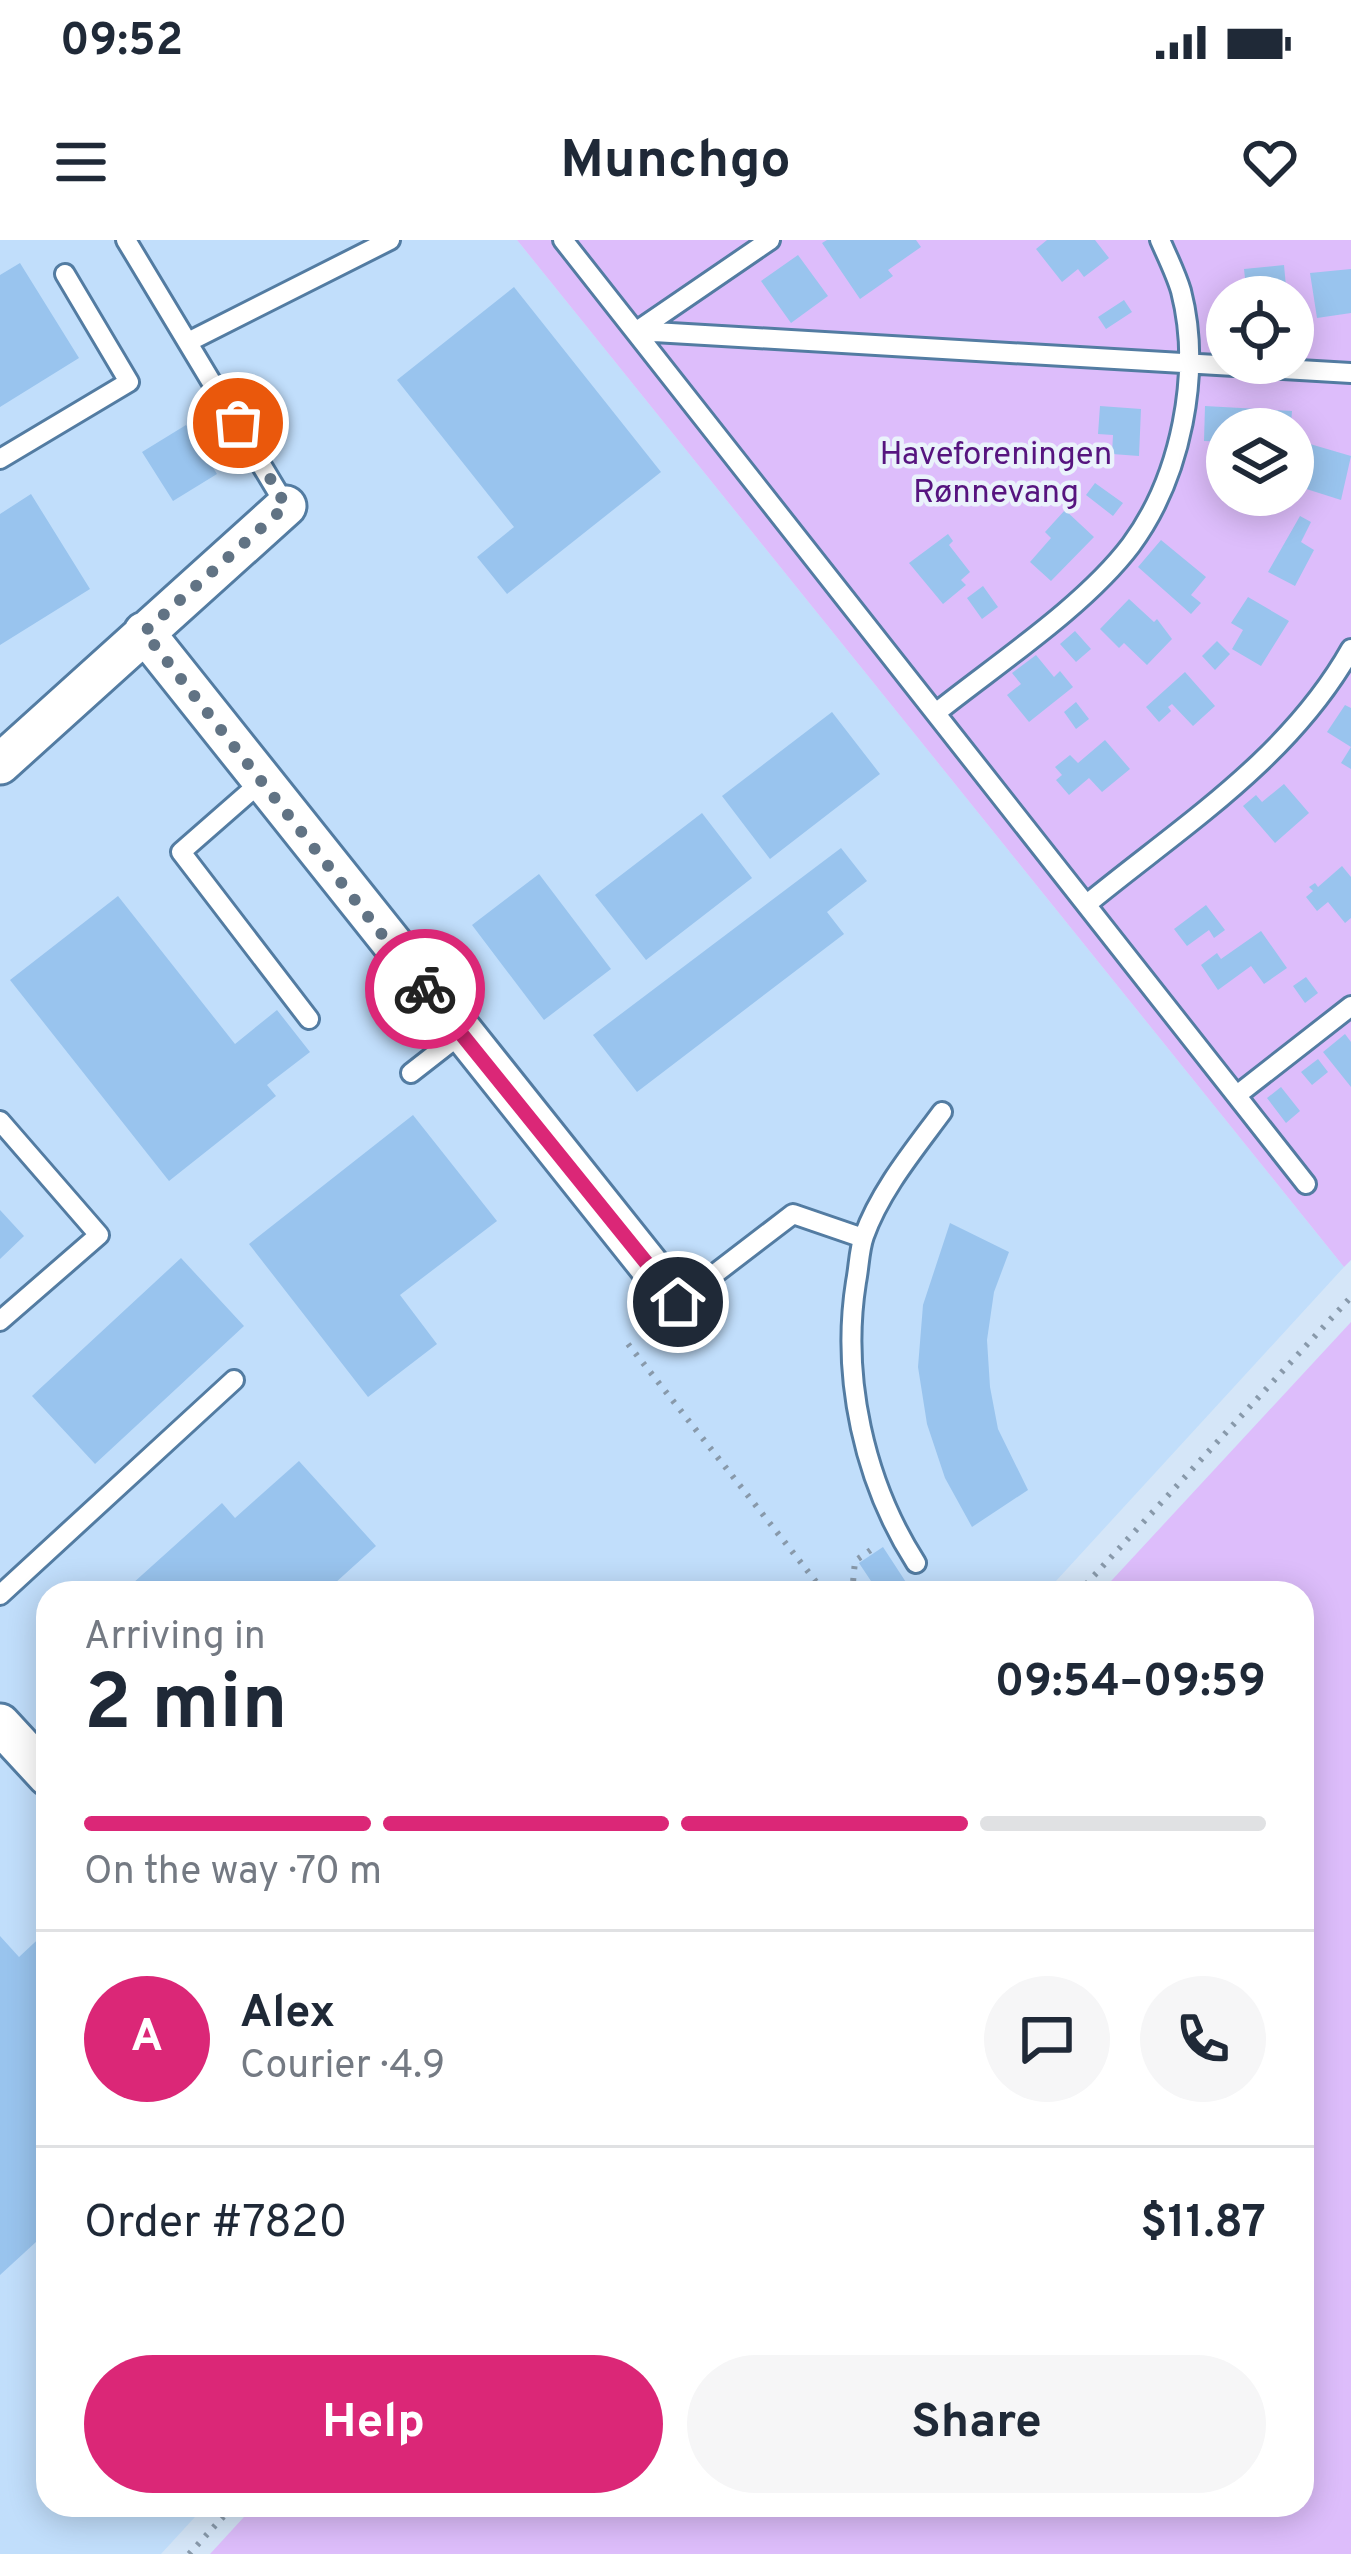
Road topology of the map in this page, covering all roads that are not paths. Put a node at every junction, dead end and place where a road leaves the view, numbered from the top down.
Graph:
1 (127, 240) edge
2 (563, 240) edge
3 (770, 240) edge
4 (1160, 240) edge
5 (380, 242) edge
6 (65, 274) dead end
7 (637, 331) junction
8 (190, 341) junction
9 (1187, 364) junction
10 (1351, 374) edge
11 (0, 459) edge
12 (286, 506) joint
13 (144, 632) junction
14 (1351, 649) edge
15 (937, 712) junction
16 (0, 764) edge
17 (261, 782) junction
18 (1087, 904) junction
19 (1351, 1006) edge
20 (309, 1019) dead end
21 (461, 1034) junction
22 (411, 1073) dead end
23 (1237, 1095) junction
24 (942, 1112) dead end
25 (0, 1121) edge
26 (1306, 1184) dead end
27 (863, 1238) junction
28 (678, 1302) joint
29 (0, 1321) edge
30 (234, 1380) dead end
31 (916, 1563) dead end
32 (0, 1595) edge
33 (0, 1724) edge
34 (36, 1763) edge

1 - 8 lane
2 - 7 lane
3 - 7 lane
4 - 9 lane
5 - 8 lane
6 - 11 lane
7 - 9 lane
7 - 15 lane
8 - 12 lane
9 - 10 lane
9 - 15 lane
12 - 13 street
13 - 16 street
13 - 17 street
14 - 18 lane
15 - 18 lane
17 - 20 lane
17 - 21 street
18 - 23 lane
19 - 23 lane
21 - 22 lane
21 - 28 street
23 - 26 lane
24 - 27 lane
25 - 29 lane
27 - 28 lane
27 - 31 lane
30 - 32 lane
33 - 34 street

